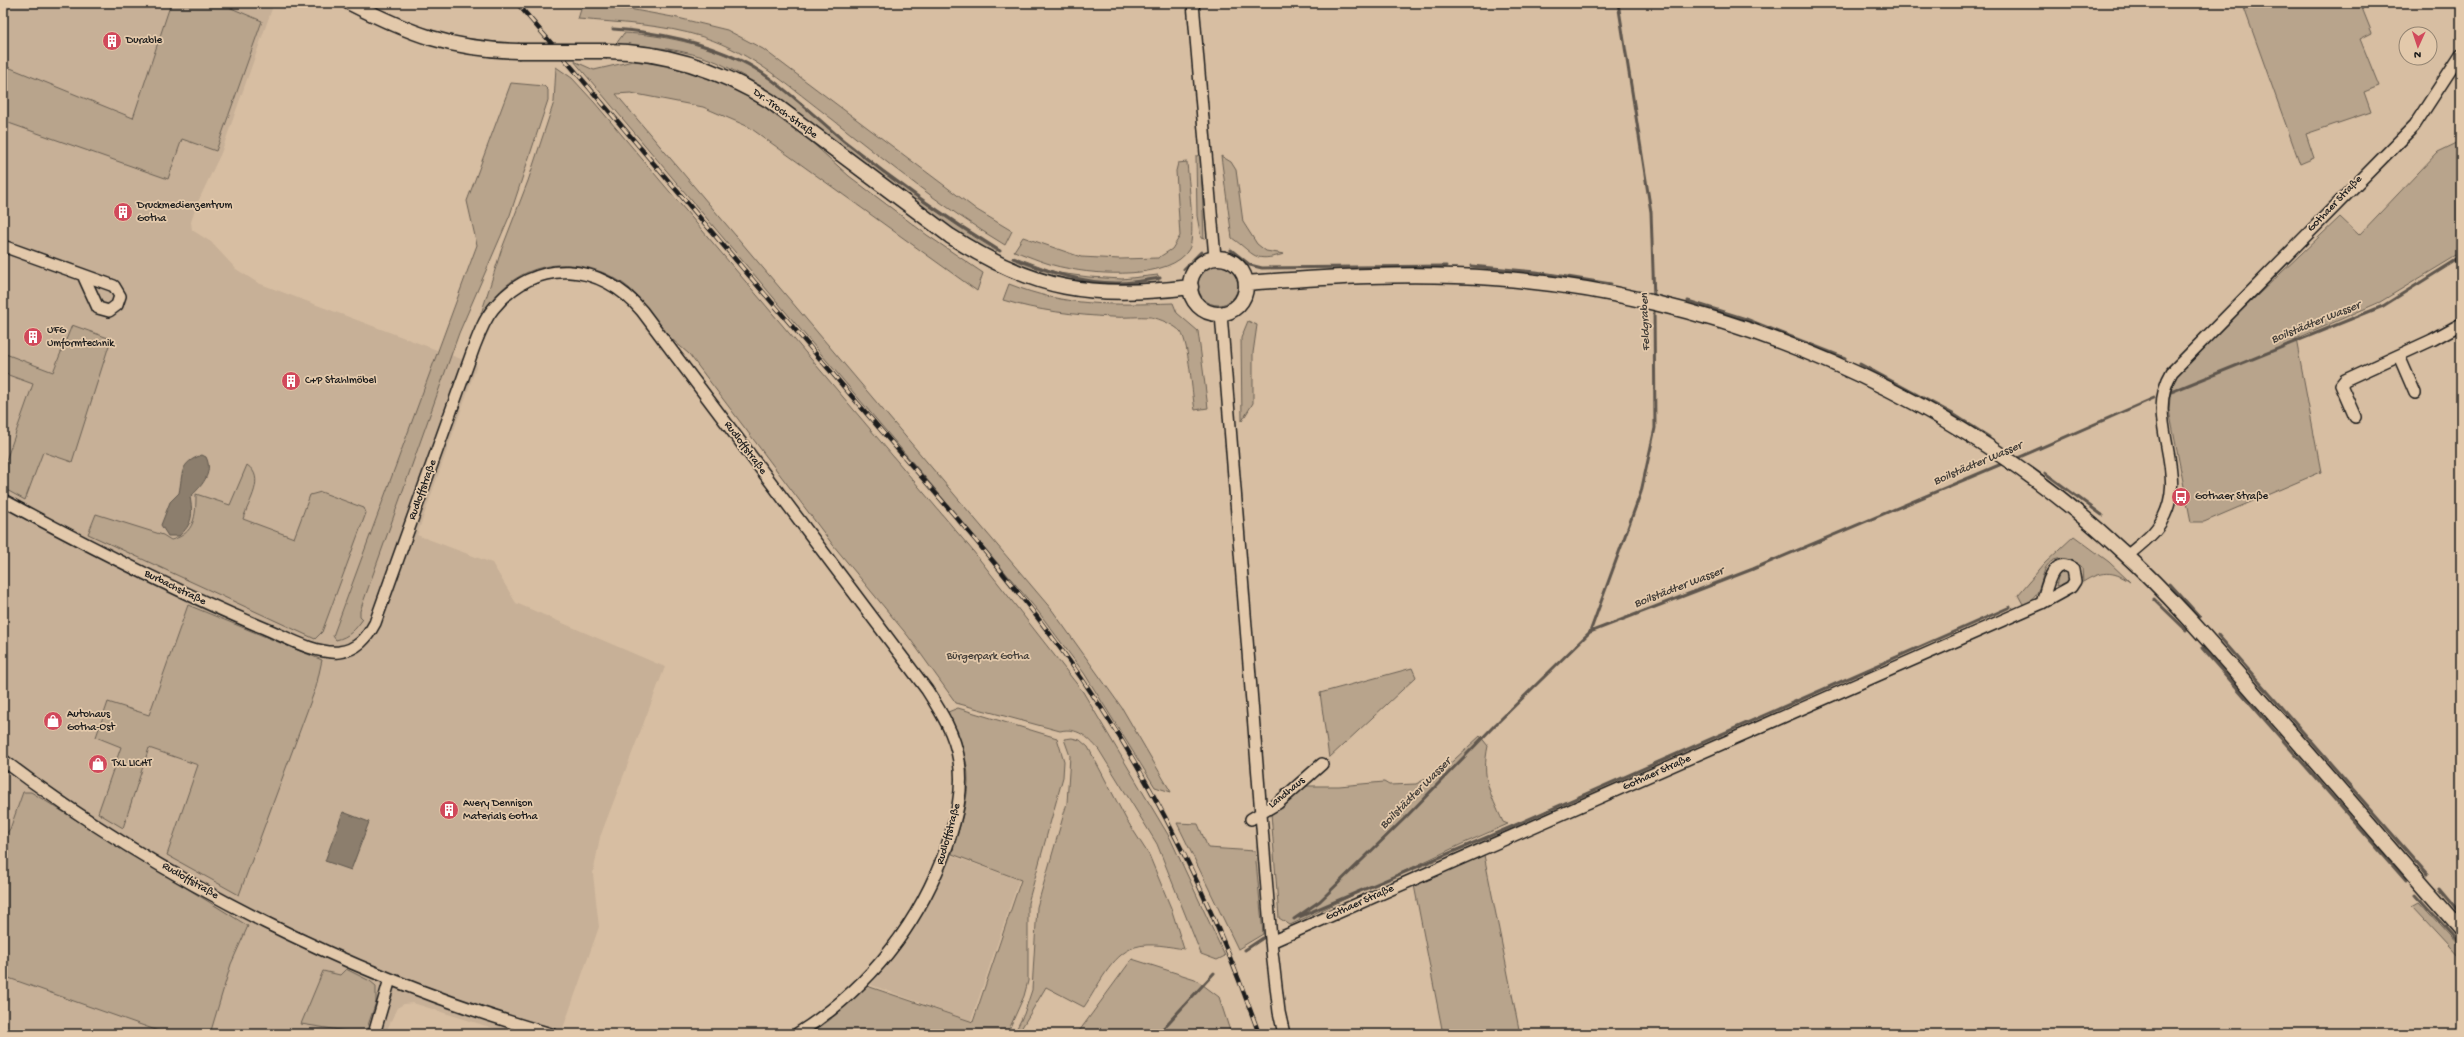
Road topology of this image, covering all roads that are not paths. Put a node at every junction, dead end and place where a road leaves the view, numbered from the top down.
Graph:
1 (350, 3) edge
2 (1193, 3) edge
3 (2461, 54) edge
4 (3, 246) edge
5 (1215, 258) junction
6 (83, 275) dead end
7 (1246, 283) junction
8 (1190, 288) junction
9 (1221, 314) junction
10 (2461, 324) edge
11 (2400, 356) junction
12 (2416, 393) dead end
13 (2355, 417) dead end
14 (3, 500) edge
15 (2127, 556) junction
16 (2042, 603) dead end
17 (354, 648) joint
18 (3, 760) edge
19 (1322, 764) dead end
20 (1261, 812) junction
21 (1251, 819) dead end
22 (2461, 929) edge
23 (1271, 942) junction
24 (390, 979) junction
25 (374, 1034) edge
26 (551, 1034) edge
27 (797, 1034) edge
28 (1284, 1034) edge

1 - 8 main road, Dr.-Troch-Straße, bridge
2 - 5 street
3 - 15 street, Gothaer Straße
4 - 6 street
5 - 7 main road
5 - 8 main road
7 - 9 main road
7 - 15 main road
8 - 9 main road
9 - 20 street
10 - 11 street
11 - 12 street
11 - 13 street
14 - 17 street, Burbachstraße
15 - 22 main road
16 - 23 street, Gothaer Straße
17 - 27 street, Rudloffstraße
18 - 24 street, Rudloffstraße
19 - 20 street, Landhaus
20 - 21 street, Landhaus
20 - 23 street
23 - 28 street
24 - 25 street
24 - 26 street, Rudloffstraße

